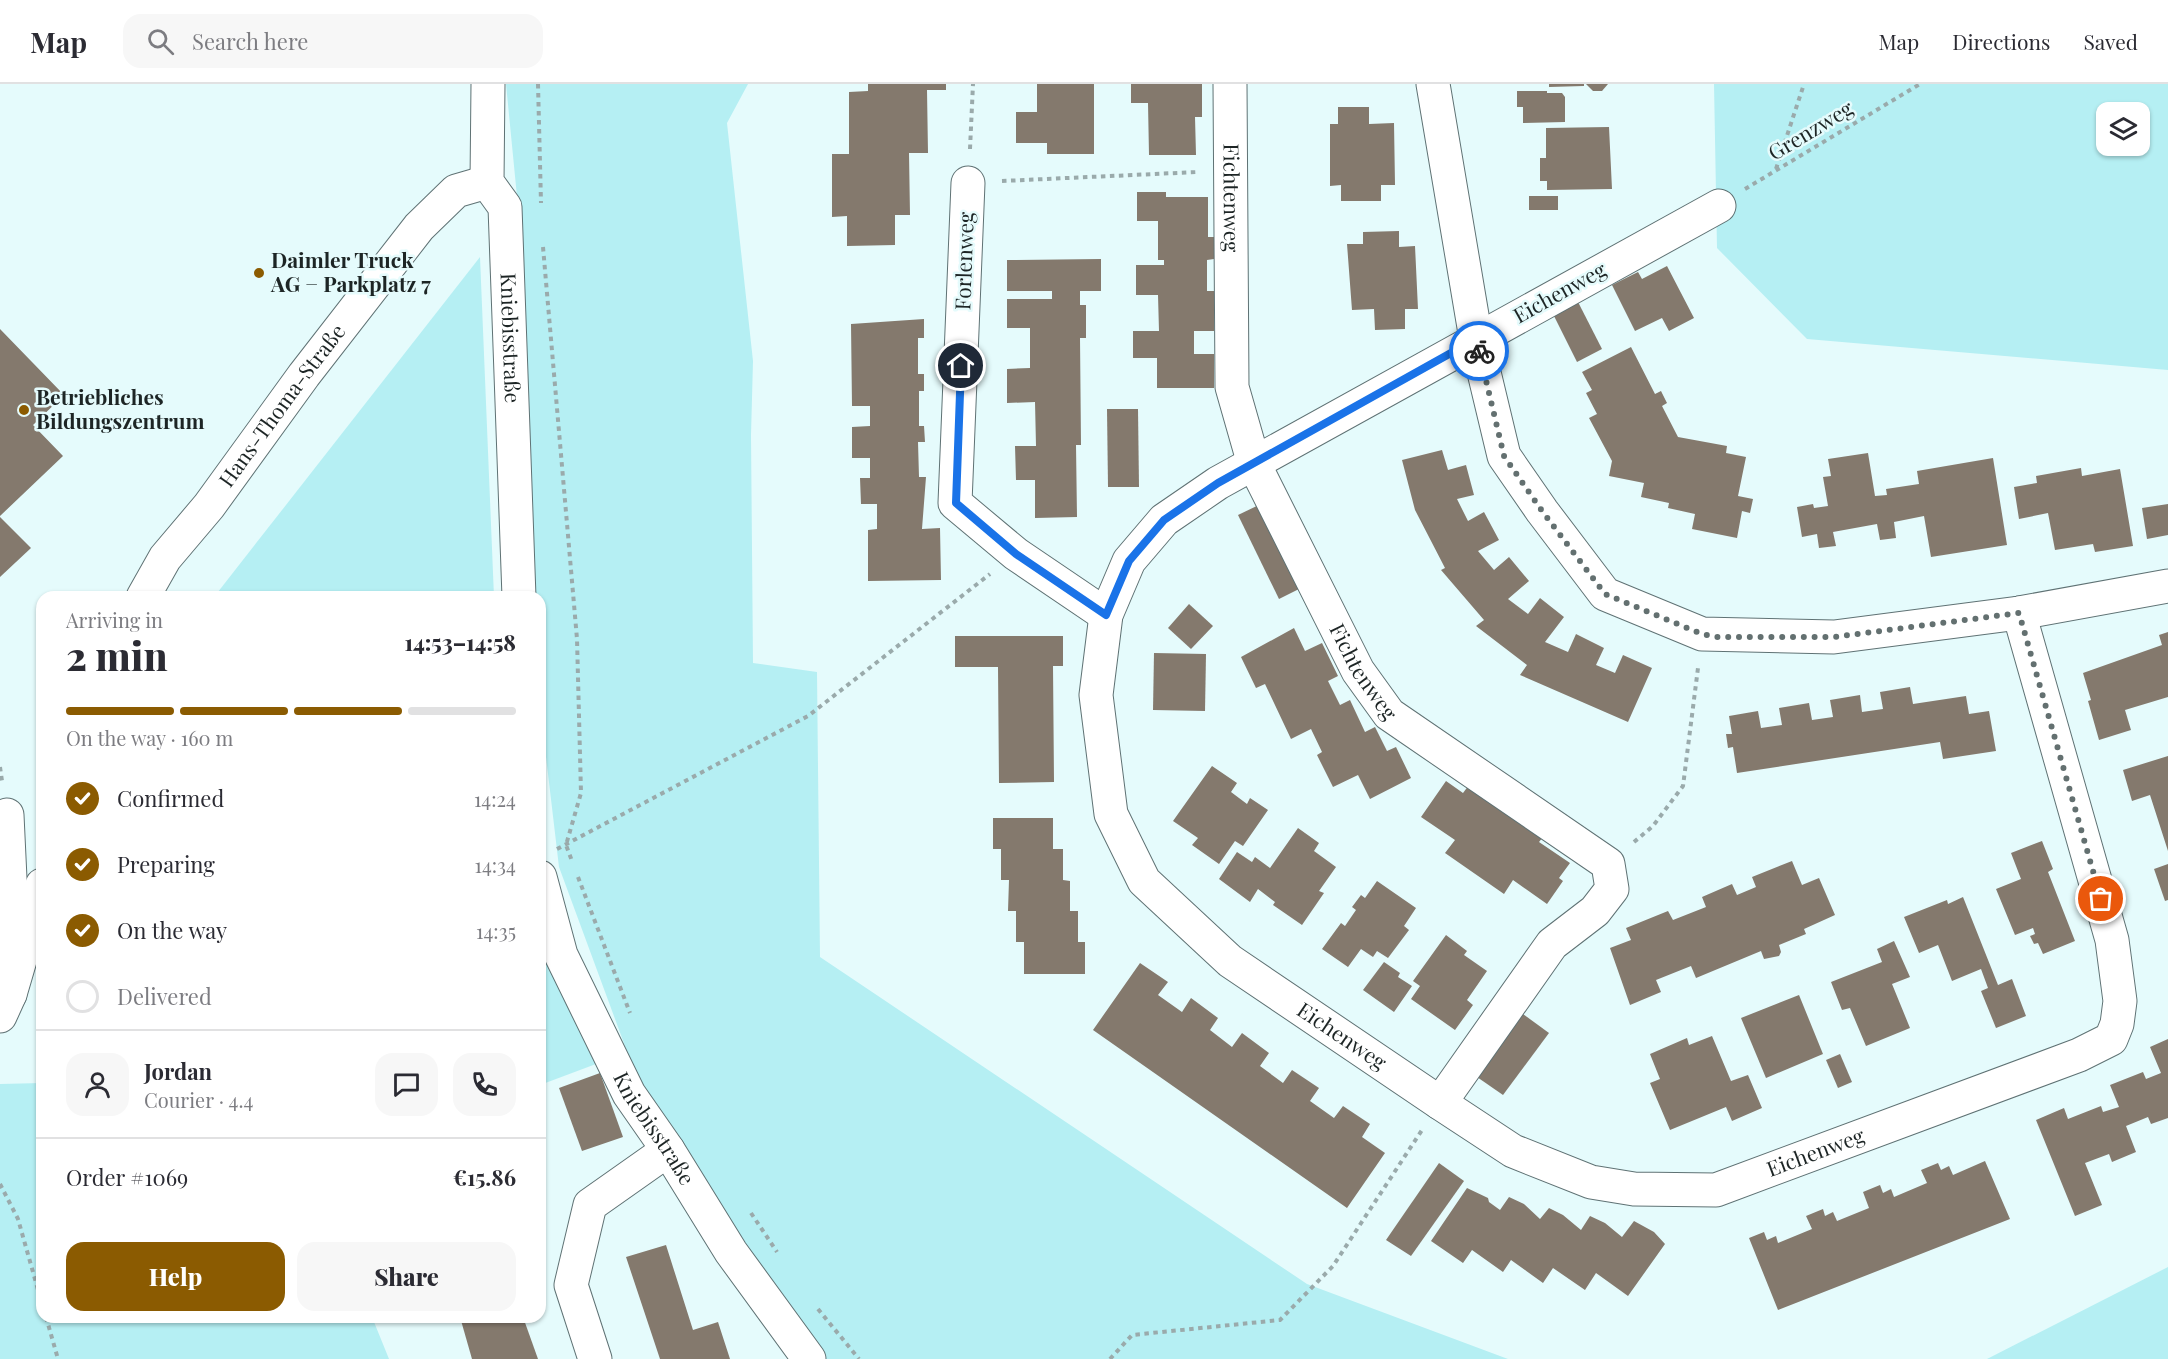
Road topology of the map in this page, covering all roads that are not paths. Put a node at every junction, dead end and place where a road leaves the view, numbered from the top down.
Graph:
1 (488, 84) edge
2 (1230, 84) edge
3 (1433, 84) edge
4 (487, 182) junction
5 (968, 183) road end
6 (1719, 206) road end
7 (1476, 339) junction
8 (1254, 464) junction
9 (2168, 586) edge
10 (146, 591) edge
11 (519, 591) edge
12 (2019, 613) junction
13 (1106, 615) junction
14 (7, 815) dead end
15 (546, 876) edge
16 (36, 904) edge
17 (5, 1005) edge
18 (1440, 1103) junction
19 (669, 1150) junction
20 (595, 1359) edge
21 (809, 1359) edge

1 - 4 street
2 - 8 street, Fichtenweg
3 - 7 street
4 - 10 street, Hans-Thoma-Straße
4 - 11 street, Kniebisstraße
5 - 13 street, Forlenweg
6 - 7 street, Eichenweg
7 - 8 street, Eichenweg
7 - 12 street
8 - 13 street, Eichenweg
8 - 18 street, Fichtenweg
9 - 12 street
12 - 18 street, Eichenweg
13 - 18 street, Eichenweg
14 - 17 street
15 - 19 street, Kniebisstraße
16 - 17 street
19 - 20 street
19 - 21 street, Kniebisstraße

